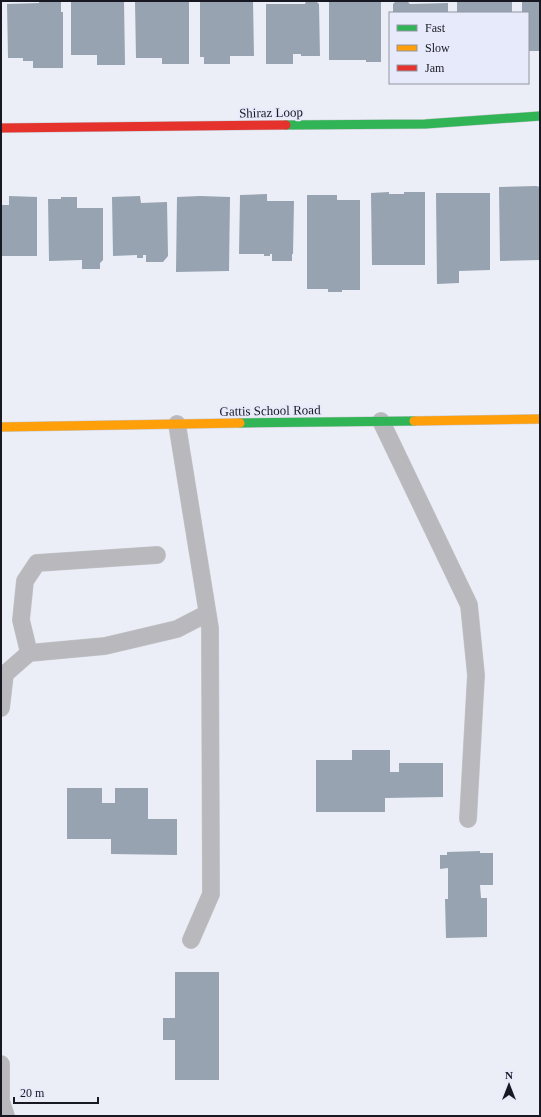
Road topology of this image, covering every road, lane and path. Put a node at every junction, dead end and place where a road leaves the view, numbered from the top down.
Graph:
1 (540, 116) edge
2 (1, 128) edge
3 (540, 419) edge
4 (381, 421) junction
5 (177, 424) junction
6 (1, 427) edge
7 (158, 555) dead end
8 (206, 614) junction
9 (29, 653) junction
10 (1, 708) edge
11 (468, 819) dead end
12 (191, 940) dead end
13 (1, 1064) edge
14 (6, 1116) edge

1 - 2 main road, Shiraz Loop
3 - 4 main road, Gattis School Road
4 - 5 main road, Gattis School Road
4 - 11 lane
5 - 6 main road, Gattis School Road
5 - 8 lane
7 - 9 lane
8 - 9 lane
8 - 12 lane
9 - 10 lane
13 - 14 lane

